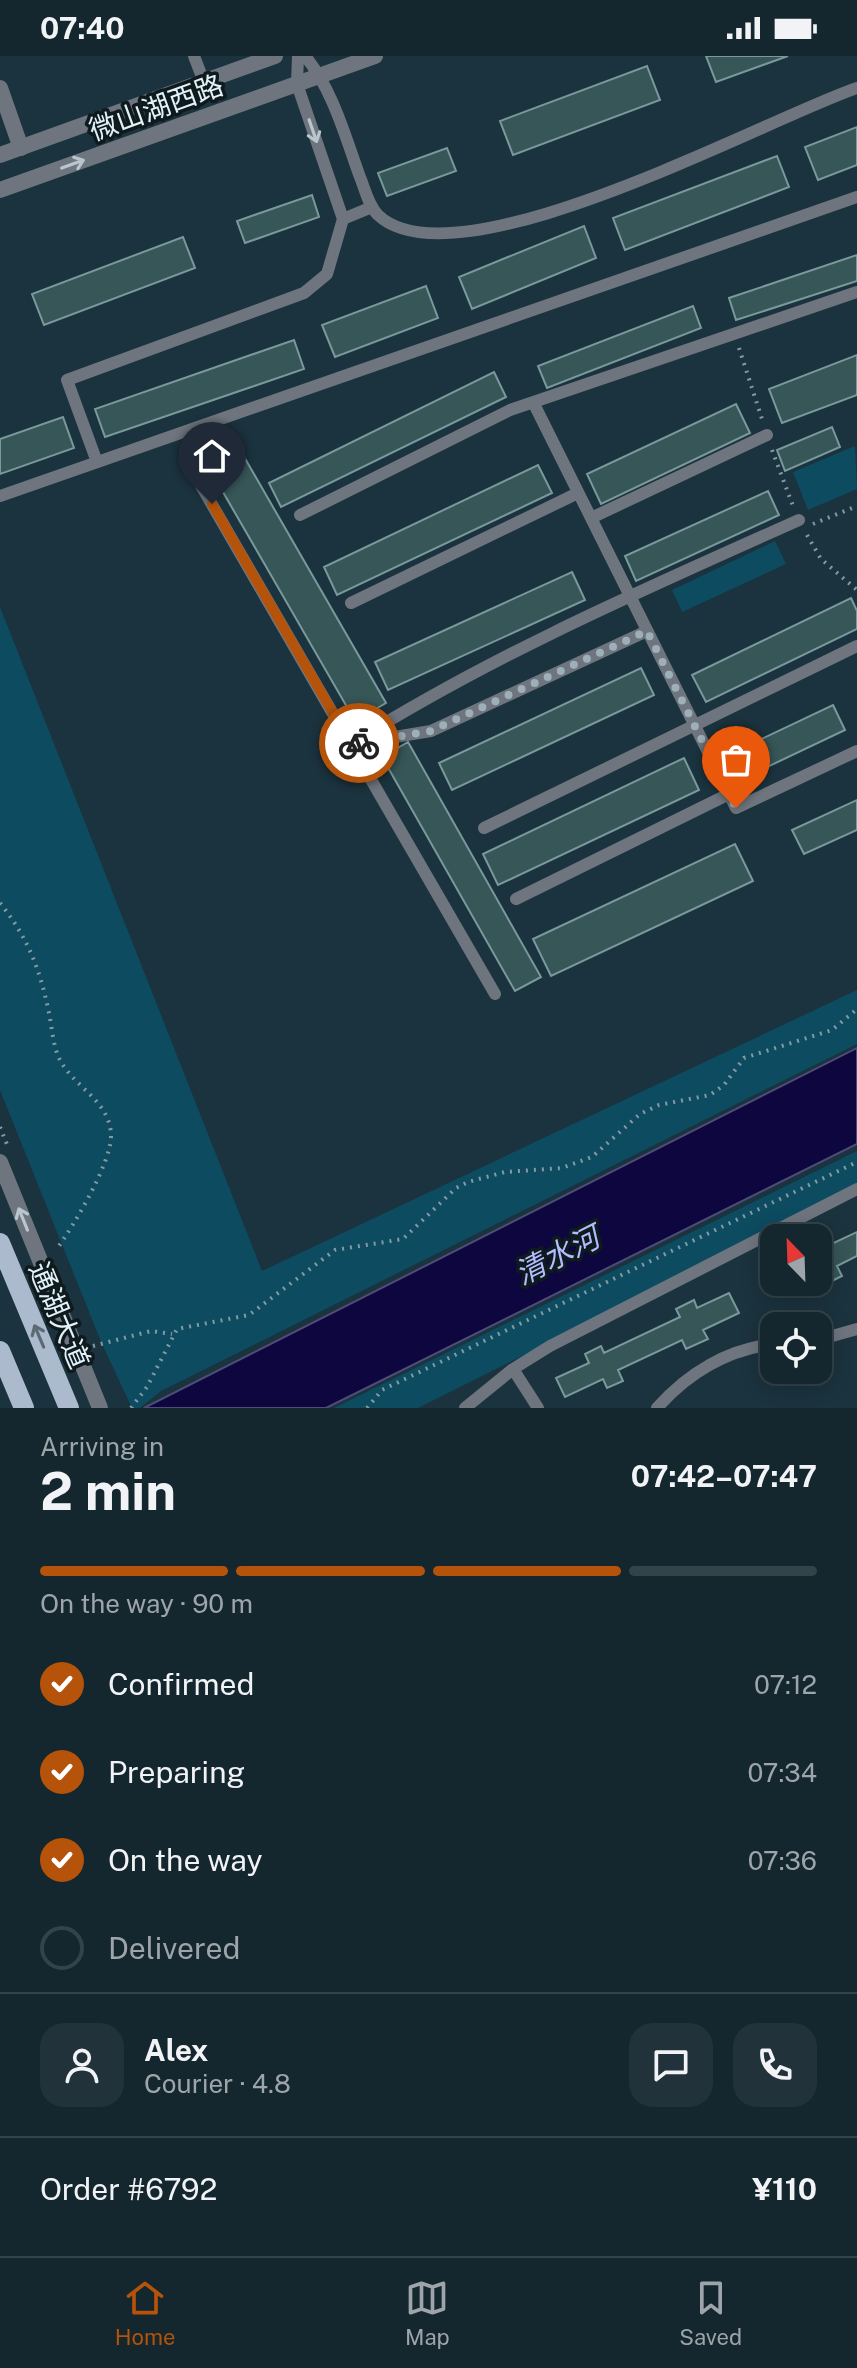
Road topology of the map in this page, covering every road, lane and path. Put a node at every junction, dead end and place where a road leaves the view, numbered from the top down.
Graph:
1 (194, 56) edge
2 (275, 56) edge
3 (298, 56) edge
4 (305, 56) edge
5 (375, 56) edge
6 (346, 61) edge
7 (321, 75) junction
8 (204, 82) junction
9 (297, 84) junction
10 (0, 88) edge
11 (857, 88) edge
12 (21, 148) junction
13 (0, 155) edge
14 (0, 190) edge
15 (857, 197) edge
16 (372, 207) junction
17 (343, 219) junction
18 (857, 292) edge
19 (735, 334) junction
20 (533, 402) junction
21 (767, 435) junction
22 (97, 462) junction
23 (196, 477) dead end
24 (578, 493) junction
25 (0, 496) edge
26 (857, 506) edge
27 (300, 515) dead end
28 (591, 518) junction
29 (799, 520) joint
30 (857, 588) edge
31 (630, 596) junction
32 (351, 603) dead end
33 (647, 631) junction
34 (857, 646) edge
35 (695, 727) junction
36 (351, 744) junction
37 (857, 751) edge
38 (729, 794) junction
39 (484, 828) dead end
40 (516, 899) dead end
41 (0, 903) edge
42 (495, 994) dead end
43 (857, 1009) edge
44 (0, 1162) edge
45 (857, 1162) edge
46 (857, 1189) edge
47 (0, 1243) edge
48 (52, 1255) dead end
49 (857, 1329) edge
50 (172, 1334) junction
51 (832, 1336) edge
52 (760, 1346) edge
53 (90, 1347) dead end
54 (0, 1351) edge
55 (513, 1369) junction
56 (97, 1402) edge
57 (24, 1408) edge
58 (69, 1408) edge
59 (131, 1408) edge
60 (367, 1408) edge
61 (465, 1408) edge
62 (538, 1408) edge
63 (657, 1408) edge

1 - 8 lane
2 - 8 street, 微山湖西路
3 - 9 lane
4 - 7 lane
5 - 6 street, 微山湖西路
6 - 7 street, 微山湖西路
7 - 9 street, 微山湖西路
7 - 16 lane
8 - 12 street, 微山湖西路
14 -> 9 street, 微山湖西路
9 -> 17 lane
10 - 12 street
11 - 16 lane
12 - 13 street, 微山湖西路
15 - 22 lane
16 - 17 lane
17 - 22 lane
18 - 19 lane
19 - 20 lane
19 - 21 path
20 - 24 lane
20 - 27 lane
21 - 28 lane
21 - 29 path
22 - 25 lane
23 - 36 lane
24 - 28 lane
24 - 32 lane
26 - 30 path
28 - 31 lane
29 - 31 lane
31 - 33 lane
31 - 36 lane
33 - 35 lane
33 - 36 lane
34 - 35 lane
35 - 38 lane
35 - 39 lane
36 - 42 lane
37 - 38 lane
38 - 40 lane
41 - 48 path
43 - 50 path
56 -> 44 street
45 - 60 path
46 - 55 lane
58 -> 47 main road, 通湖大道
49 - 51 lane
50 - 53 path
50 - 59 path
52 - 63 lane
54 - 57 main road
55 - 61 lane
55 - 62 lane

